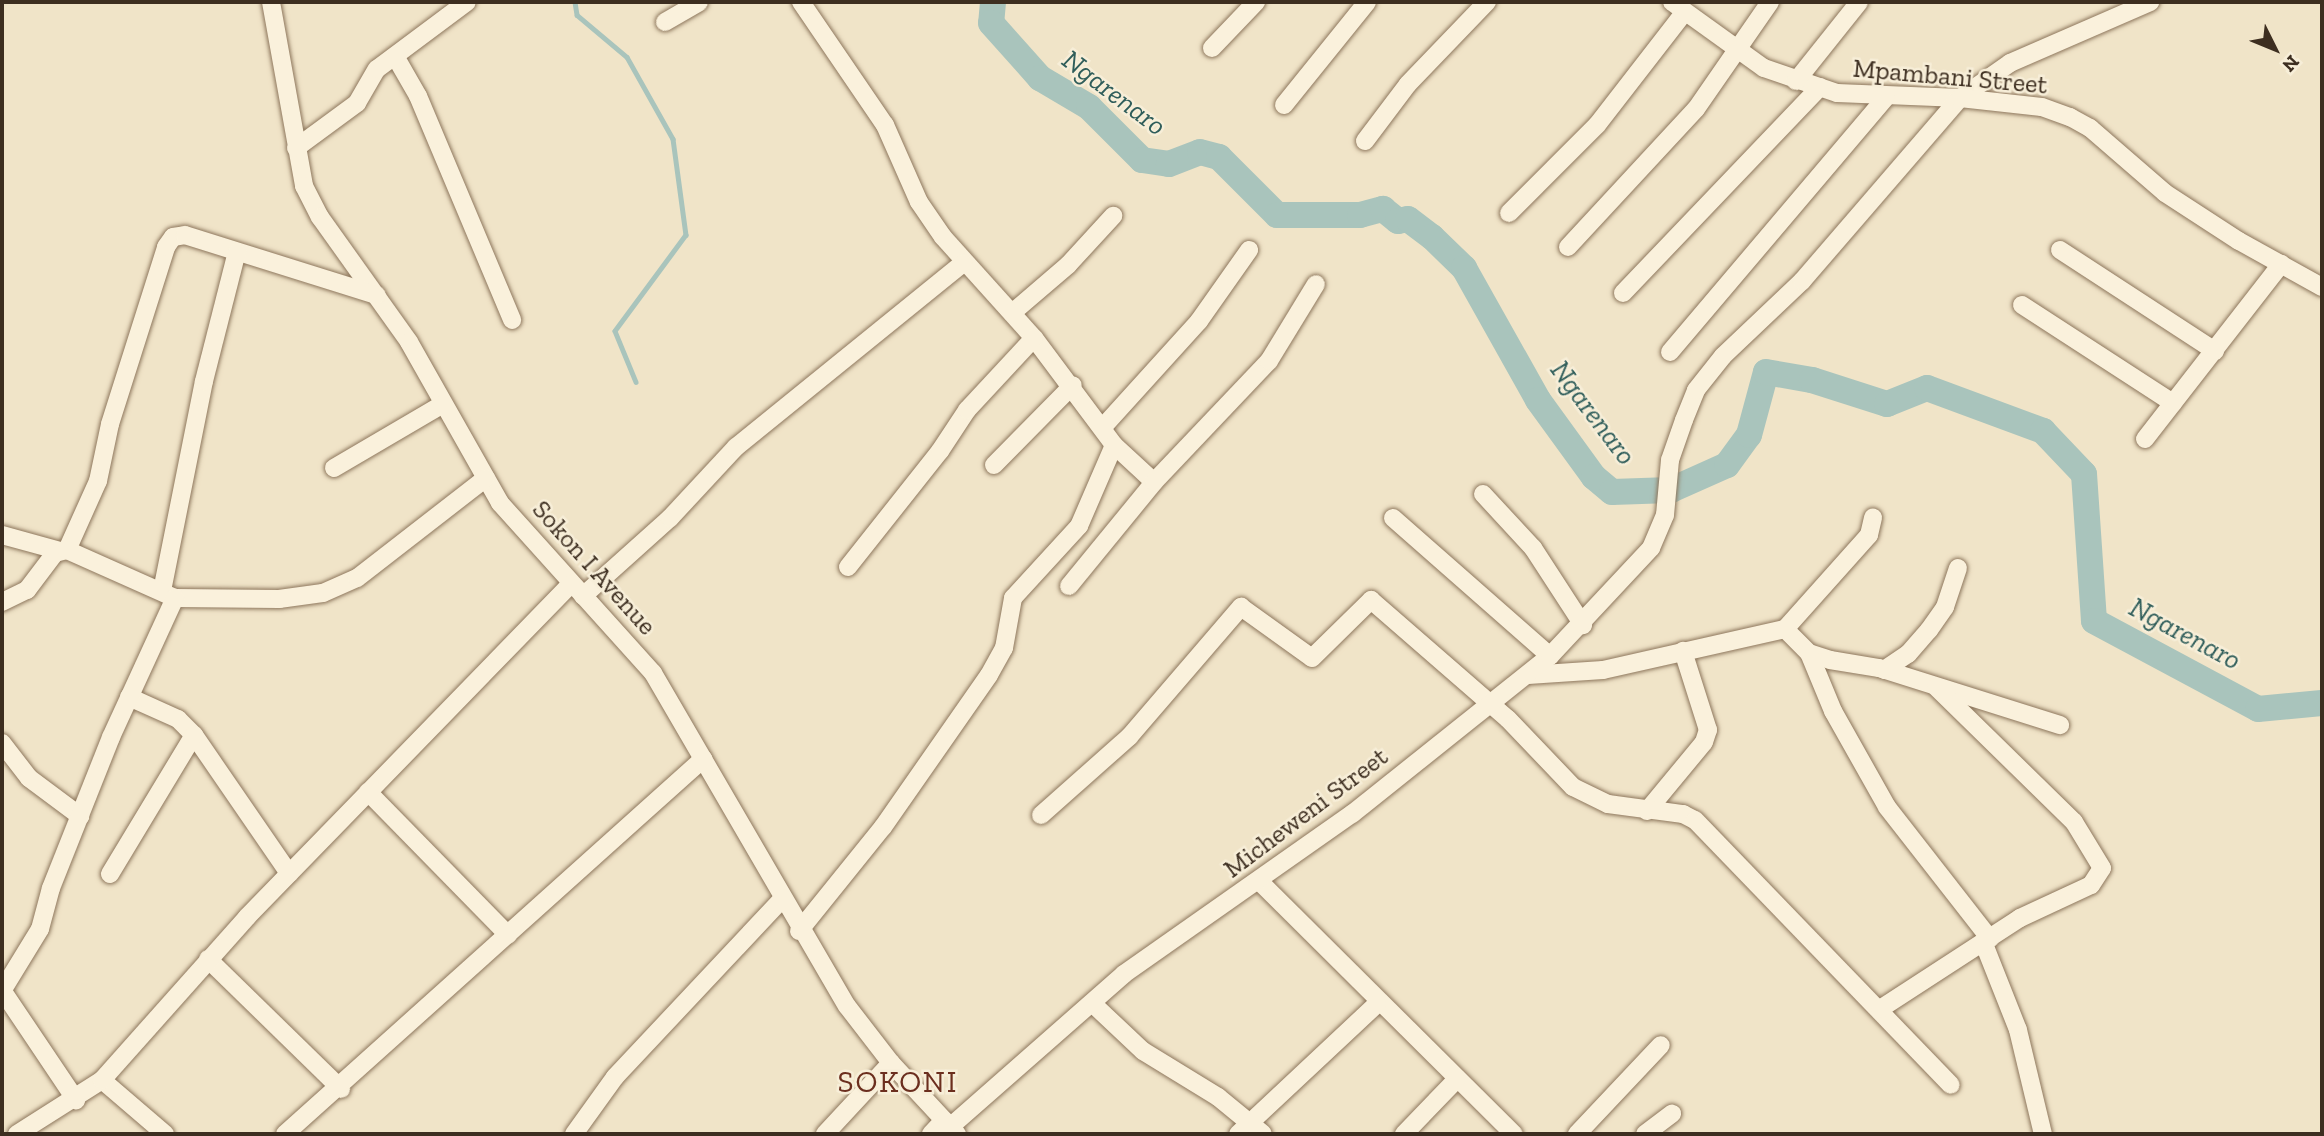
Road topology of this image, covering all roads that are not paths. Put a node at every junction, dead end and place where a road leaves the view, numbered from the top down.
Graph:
1 (271, 2) edge
2 (467, 2) edge
3 (699, 2) edge
4 (801, 2) edge
5 (1256, 2) edge
6 (1367, 2) edge
7 (1487, 2) edge
8 (1770, 2) edge
9 (1859, 2) edge
10 (2150, 2) edge
11 (1678, 6) edge
12 (665, 22) dead end
13 (1212, 48) dead end
14 (1738, 52) junction
15 (395, 56) junction
16 (1796, 81) junction
17 (1820, 87) junction
18 (1886, 97) junction
19 (1960, 98) junction
20 (1284, 105) dead end
21 (1365, 141) dead end
22 (296, 148) junction
23 (1509, 213) dead end
24 (1113, 216) dead end
25 (1568, 247) dead end
26 (1249, 250) dead end
27 (2060, 250) dead end
28 (237, 252) junction
29 (962, 263) junction
30 (2281, 264) junction
31 (1316, 284) dead end
32 (2322, 286) edge
33 (1623, 293) dead end
34 (377, 295) junction
35 (2022, 305) dead end
36 (1012, 313) junction
37 (512, 320) dead end
38 (1034, 338) junction
39 (2215, 351) junction
40 (1670, 352) dead end
41 (1073, 385) junction
42 (2173, 403) junction
43 (443, 404) junction
44 (1103, 427) junction
45 (2145, 439) dead end
46 (1114, 445) junction
47 (994, 465) dead end
48 (334, 468) dead end
49 (486, 478) junction
50 (1154, 481) junction
51 (1483, 494) dead end
52 (1873, 516) dead end
53 (1393, 518) dead end
54 (2, 535) edge
55 (64, 550) junction
56 (848, 567) dead end
57 (1958, 568) dead end
58 (1069, 586) dead end
59 (578, 590) junction
60 (168, 594) junction
61 (2, 602) edge
62 (1583, 625) junction
63 (1786, 629) junction
64 (1683, 651) junction
65 (1810, 653) junction
66 (1550, 656) junction
67 (1884, 670) junction
68 (1528, 675) junction
69 (1936, 687) junction
70 (130, 697) junction
71 (1492, 706) junction
72 (2060, 725) dead end
73 (194, 734) junction
74 (2, 743) edge
75 (703, 759) junction
76 (368, 793) junction
77 (1647, 811) junction
78 (80, 816) junction
79 (1041, 816) dead end
80 (289, 873) junction
81 (110, 874) dead end
82 (1259, 881) junction
83 (783, 898) junction
84 (799, 931) junction
85 (508, 934) junction
86 (1987, 941) junction
87 (208, 959) junction
88 (2, 990) edge
89 (1092, 1003) junction
90 (1377, 1004) junction
91 (1880, 1009) junction
92 (1661, 1045) dead end
93 (891, 1063) junction
94 (102, 1080) junction
95 (1456, 1080) junction
96 (1951, 1085) dead end
97 (341, 1089) junction
98 (76, 1100) junction
99 (1672, 1114) dead end
100 (950, 1127) edge
101 (1250, 1130) edge
102 (17, 1134) edge
103 (165, 1134) edge
104 (285, 1134) edge
105 (574, 1134) edge
106 (825, 1134) edge
107 (931, 1134) edge
108 (1404, 1134) edge
109 (1514, 1134) edge
110 (1577, 1134) edge
111 (1645, 1134) edge
112 (2043, 1134) edge

1 - 22 street, Sokon I Avenue
2 - 15 street
3 - 12 street
4 - 29 street
5 - 13 street
6 - 20 street
7 - 21 street
8 - 14 street
9 - 16 street
10 - 19 street
11 - 14 street, Mpambani Street
11 - 23 street
14 - 16 street, Mpambani Street
14 - 25 street
15 - 22 street
15 - 37 street
16 - 17 street, Mpambani Street
17 - 18 street, Mpambani Street
17 - 33 street
18 - 19 street, Mpambani Street
18 - 40 street
19 - 30 street, Mpambani Street
19 - 62 street, Micheweni Street
22 - 34 street, Sokon I Avenue
24 - 36 street
26 - 44 street
27 - 39 street
28 - 34 street
28 - 55 street
28 - 60 street
29 - 36 street
29 - 59 street
30 - 32 street, Mpambani Street
30 - 39 street
31 - 50 street
34 - 43 street, Sokon I Avenue
35 - 42 street
36 - 38 street
38 - 41 street
38 - 56 street
39 - 42 street
41 - 44 street
41 - 47 street
42 - 45 street
43 - 48 street
43 - 49 street, Sokon I Avenue
44 - 46 street
46 - 50 street
46 - 84 street
49 - 59 street, Sokon I Avenue
49 - 60 street
50 - 58 street
51 - 62 street
52 - 63 street
53 - 66 street
54 - 55 street
55 - 60 street
55 - 61 street
57 - 67 street
59 - 75 street, Sokon I Avenue
59 - 76 street
60 - 70 street
62 - 66 street, Micheweni Street
63 - 64 street
63 - 65 street
64 - 68 street
64 - 77 street
65 - 67 street
65 - 86 street
66 - 68 street, Micheweni Street
67 - 69 street
68 - 71 street, Micheweni Street
69 - 72 street
69 - 86 street
70 - 73 street
70 - 78 street
71 - 77 street
71 - 79 street
71 - 82 street, Micheweni Street
73 - 80 street
73 - 81 street
74 - 78 street
75 - 83 street, Sokon I Avenue
75 - 85 street
76 - 80 street
76 - 85 street
77 - 91 street
78 - 88 street
80 - 87 street
82 - 89 street, Micheweni Street
82 - 90 street
83 - 84 street, Sokon I Avenue
83 - 105 street
84 - 93 street, Sokon I Avenue
85 - 97 street
86 - 91 street
86 - 112 street
87 - 94 street
87 - 97 street
88 - 98 street
89 - 100 street, Micheweni Street
89 - 101 street
90 - 95 street
90 - 101 street
91 - 96 street
92 - 110 street
93 - 100 street, Sokon I Avenue
93 - 106 street
94 - 98 street
94 - 103 street
95 - 108 street
95 - 109 street
97 - 104 street
98 - 102 street
99 - 111 street
100 - 107 street, Micheweni Street

